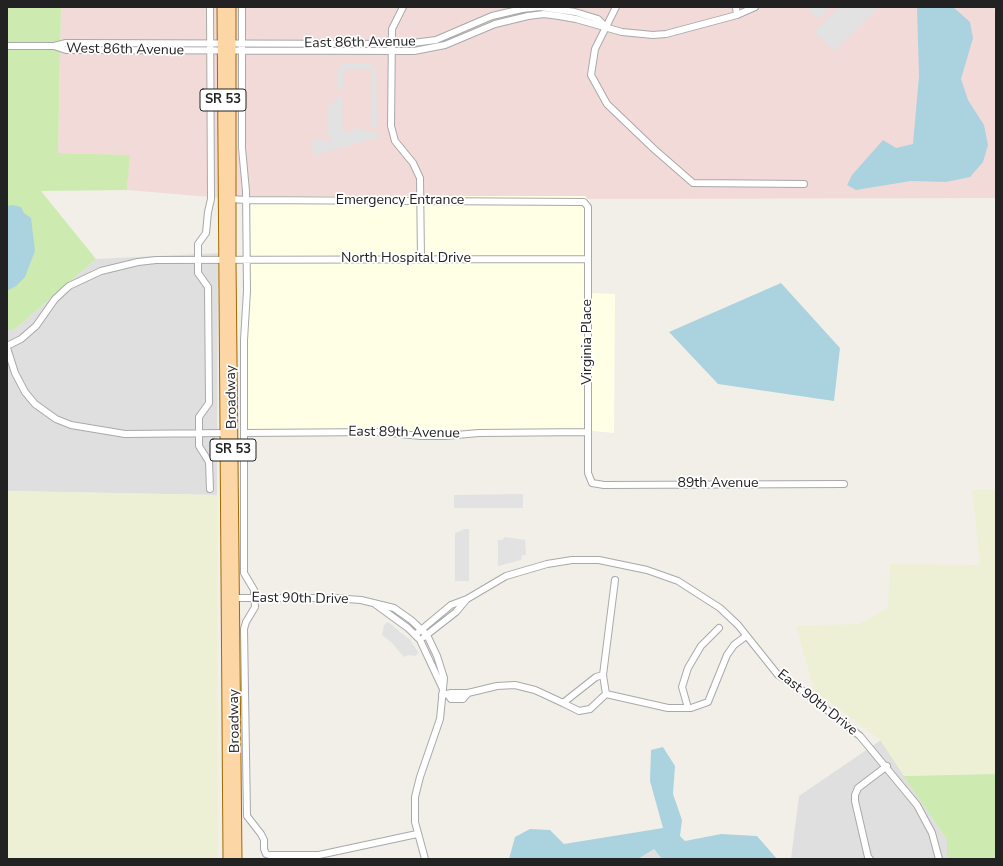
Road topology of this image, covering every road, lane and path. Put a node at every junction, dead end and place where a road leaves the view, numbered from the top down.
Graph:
1 (210, 7) edge
2 (222, 7) edge
3 (231, 7) edge
4 (242, 7) edge
5 (403, 7) edge
6 (616, 7) edge
7 (736, 7) edge
8 (755, 7) edge
9 (737, 15) junction
10 (606, 26) junction
11 (210, 44) junction
12 (242, 44) junction
13 (390, 44) junction
14 (7, 46) edge
15 (54, 46) junction
16 (227, 48) junction
17 (210, 52) junction
18 (241, 52) junction
19 (390, 52) junction
20 (804, 184) dead end
21 (224, 187) junction
22 (231, 200) junction
23 (246, 200) junction
24 (422, 200) junction
25 (584, 202) joint
26 (421, 259) junction
27 (587, 259) junction
28 (198, 260) junction
29 (228, 260) junction
30 (246, 260) junction
31 (7, 347) edge
32 (588, 432) junction
33 (200, 433) junction
34 (225, 433) junction
35 (244, 433) junction
36 (592, 483) joint
37 (844, 484) dead end
38 (210, 489) dead end
39 (615, 580) dead end
40 (230, 598) junction
41 (255, 598) junction
42 (468, 599) junction
43 (374, 603) junction
44 (719, 628) dead end
45 (421, 629) junction
46 (415, 635) junction
47 (427, 635) junction
48 (746, 636) junction
49 (420, 640) junction
50 (603, 674) junction
51 (442, 687) junction
52 (606, 694) junction
53 (445, 695) junction
54 (563, 703) junction
55 (688, 708) junction
56 (887, 766) junction
57 (417, 834) junction
58 (228, 859) edge
59 (237, 859) edge
60 (426, 859) edge
61 (870, 859) edge
62 (939, 859) edge

1 - 11 street
2 - 16 main road, Broadway / SR 53
3 - 16 main road, Broadway / SR 53
4 - 12 street
5 - 13 street
6 - 10 street
7 - 9 street
8 - 9 street, East 86th Avenue
9 - 10 street, East 86th Avenue
10 - 13 street, East 86th Avenue
10 - 19 street, East 86th Avenue
10 - 20 street
11 - 15 street, West 86th Avenue
11 - 16 street, West 86th Avenue
11 - 17 street
12 - 13 street, East 86th Avenue
12 - 16 street, East 86th Avenue
12 - 18 street
13 - 19 street
14 - 15 street
15 - 17 street, West 86th Avenue
16 - 17 street, West 86th Avenue
16 - 18 street, East 86th Avenue
16 - 21 main road, Broadway / SR 53
16 - 22 main road, Broadway / SR 53
17 - 28 street
18 - 19 street, East 86th Avenue
18 - 23 street
19 - 24 street
21 - 22 street
21 - 29 main road, Broadway / SR 53
22 - 23 street, Emergency Entrance
22 - 29 main road, Broadway / SR 53
23 - 24 street, Emergency Entrance
23 - 30 street
24 - 25 street, Emergency Entrance
24 - 26 street
25 - 27 street, Virginia Place
26 - 27 street, North Hospital Drive
26 - 30 street, North Hospital Drive
27 - 32 street, Virginia Place
28 - 29 street, North Hospital Drive
28 - 31 street, North Hospital Drive
28 - 33 street
29 - 30 street, North Hospital Drive
29 - 34 main road, Broadway / SR 53
29 - 40 main road, Broadway / SR 53
30 - 35 street
31 - 33 street
32 - 35 street, East 89th Avenue
32 - 36 street, Virginia Place
33 - 34 street
33 - 38 street
34 - 40 main road, Broadway / SR 53
35 - 41 street
36 - 37 street, 89th Avenue
39 - 50 street
40 - 41 street, East 90th Drive
40 - 58 main road, Broadway / SR 53
40 - 59 main road, Broadway / SR 53
41 - 43 street, East 90th Drive
41 - 57 street
42 - 45 street, East 90th Drive
42 - 47 street, East 90th Drive
42 - 48 street, East 90th Drive
43 - 45 street, East 90th Drive
43 - 46 street, East 90th Drive
44 - 55 street
45 - 46 street, East 90th Drive
45 - 47 street, East 90th Drive
46 - 49 street, East 90th Drive
47 - 49 street, East 90th Drive
47 - 51 street
48 - 55 street
48 - 56 street, East 90th Drive
49 - 51 street
50 - 52 street
50 - 54 street
51 - 53 street
52 - 54 street
52 - 55 street
53 - 54 street
53 - 57 street
56 - 61 street
56 - 62 street, East 90th Drive
57 - 60 street

